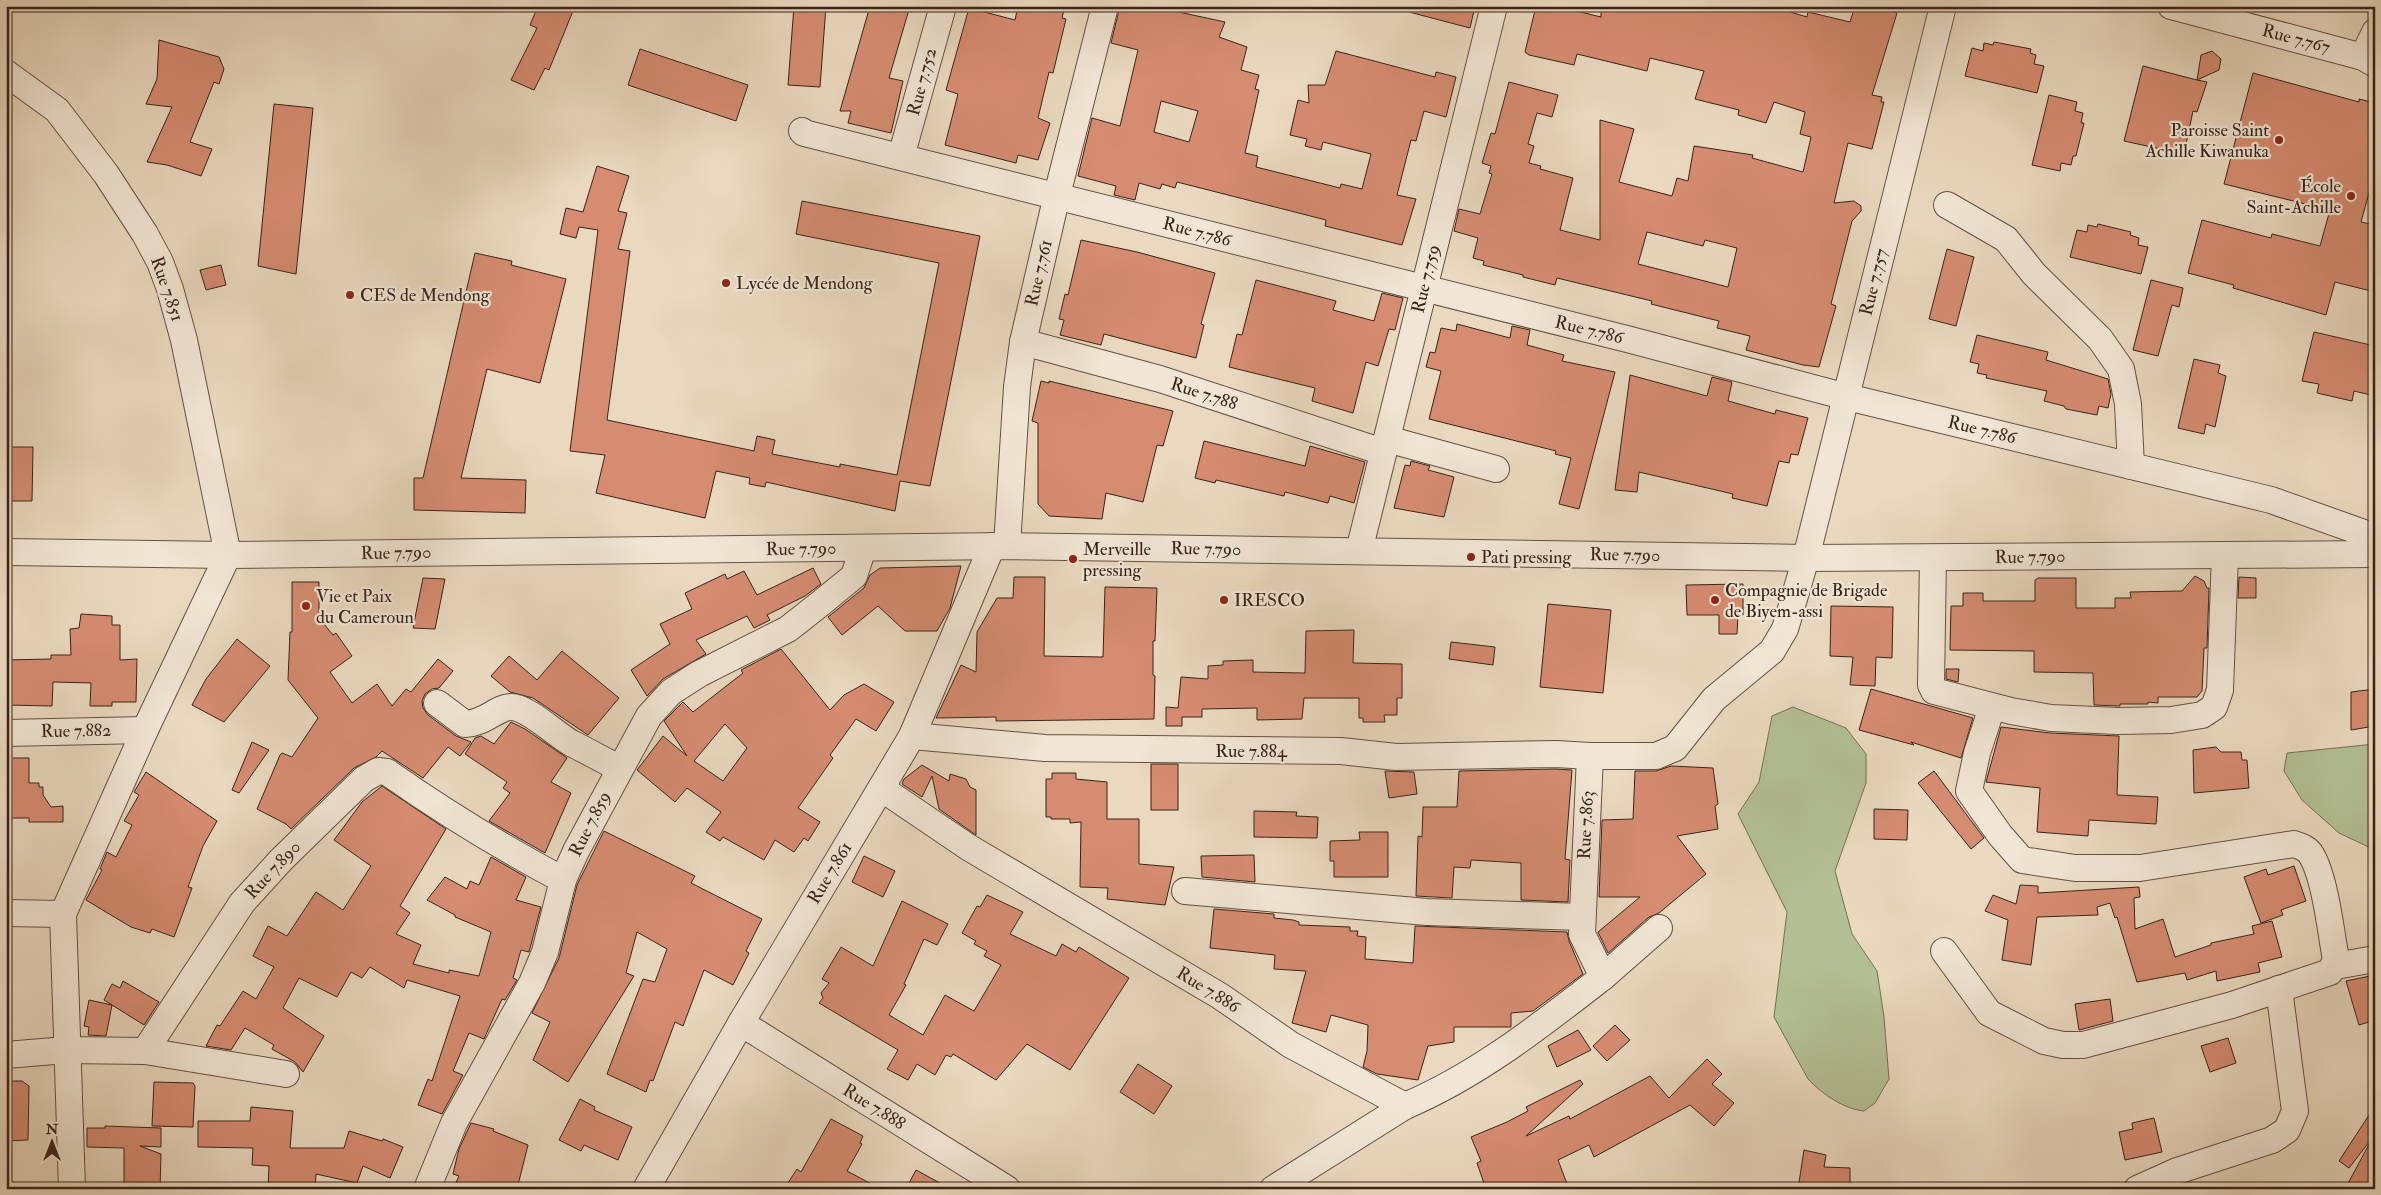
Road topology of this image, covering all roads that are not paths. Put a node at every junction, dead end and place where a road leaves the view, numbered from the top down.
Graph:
1 (943, 6) edge
2 (1105, 6) edge
3 (1494, 6) edge
4 (1943, 6) edge
5 (2171, 6) edge
6 (2375, 32) edge
7 (2369, 60) edge
8 (6, 73) edge
9 (802, 131) dead end
10 (902, 157) junction
11 (1057, 195) junction
12 (1947, 205) dead end
13 (1423, 289) junction
14 (1023, 342) junction
15 (1847, 397) junction
16 (1385, 445) junction
17 (2131, 466) junction
18 (1496, 469) dead end
19 (2375, 537) edge
20 (999, 546) junction
21 (863, 548) junction
22 (1359, 551) junction
23 (6, 552) edge
24 (2375, 554) edge
25 (228, 555) junction
26 (2225, 555) junction
27 (1806, 558) junction
28 (1933, 558) junction
29 (437, 703) dead end
30 (1992, 707) junction
31 (145, 730) junction
32 (6, 733) edge
33 (912, 736) junction
34 (1590, 756) junction
35 (619, 768) junction
36 (881, 788) junction
37 (563, 880) junction
38 (1185, 891) dead end
39 (6, 913) edge
40 (63, 914) junction
41 (1582, 917) junction
42 (1659, 928) dead end
43 (1944, 951) dead end
44 (2375, 959) edge
45 (2334, 966) junction
46 (1603, 977) junction
47 (2279, 989) junction
48 (741, 1023) junction
49 (66, 1050) junction
50 (145, 1050) junction
51 (6, 1055) edge
52 (286, 1074) dead end
53 (1405, 1106) junction
54 (72, 1189) edge
55 (427, 1189) edge
56 (646, 1189) edge
57 (1007, 1189) edge
58 (1273, 1189) edge
59 (2137, 1189) edge

1 - 10 street, Rue 7.752
2 - 11 street, Rue 7.761
3 - 13 street, Rue 7.759
4 - 15 street, Rue 7.757
5 - 7 street, Rue 7.767
6 - 7 street
8 - 25 street, Rue 7.851
9 - 10 street, Rue 7.786
10 - 11 street, Rue 7.786
11 - 13 street, Rue 7.786
11 - 14 street, Rue 7.761
12 - 17 street
13 - 15 street, Rue 7.786
13 - 16 street, Rue 7.759
14 - 16 street, Rue 7.788
14 - 20 street, Rue 7.761
15 - 17 street, Rue 7.786
15 - 27 street, Rue 7.757
16 - 18 street, Rue 7.788
16 - 22 street, Rue 7.759
17 - 19 street, Rue 7.786
20 - 21 street, Rue 7.790
20 - 22 street, Rue 7.790
20 - 33 street, Rue 7.861
21 - 25 street, Rue 7.790
21 - 35 street, Rue 7.859
22 - 27 street, Rue 7.790
23 - 25 street, Rue 7.790
24 - 26 street, Rue 7.790
25 - 31 street
26 - 28 street, Rue 7.790
26 - 30 street
27 - 28 street, Rue 7.790
27 - 34 street
28 - 30 street
29 - 35 street
30 - 45 street
31 - 32 street, Rue 7.882
31 - 40 street
33 - 34 street, Rue 7.884
33 - 36 street, Rue 7.861
34 - 41 street, Rue 7.863
35 - 37 street, Rue 7.859
36 - 48 street, Rue 7.861
36 - 53 street, Rue 7.886
37 - 50 street, Rue 7.890
37 - 55 street, Rue 7.859
38 - 41 street
39 - 40 street
40 - 49 street
41 - 46 street, Rue 7.863
42 - 46 street
43 - 47 street
44 - 45 street
45 - 47 street
46 - 53 street
47 - 59 street
48 - 56 street, Rue 7.861
48 - 57 street, Rue 7.888
49 - 50 street
49 - 51 street
49 - 54 street
50 - 52 street
53 - 58 street

